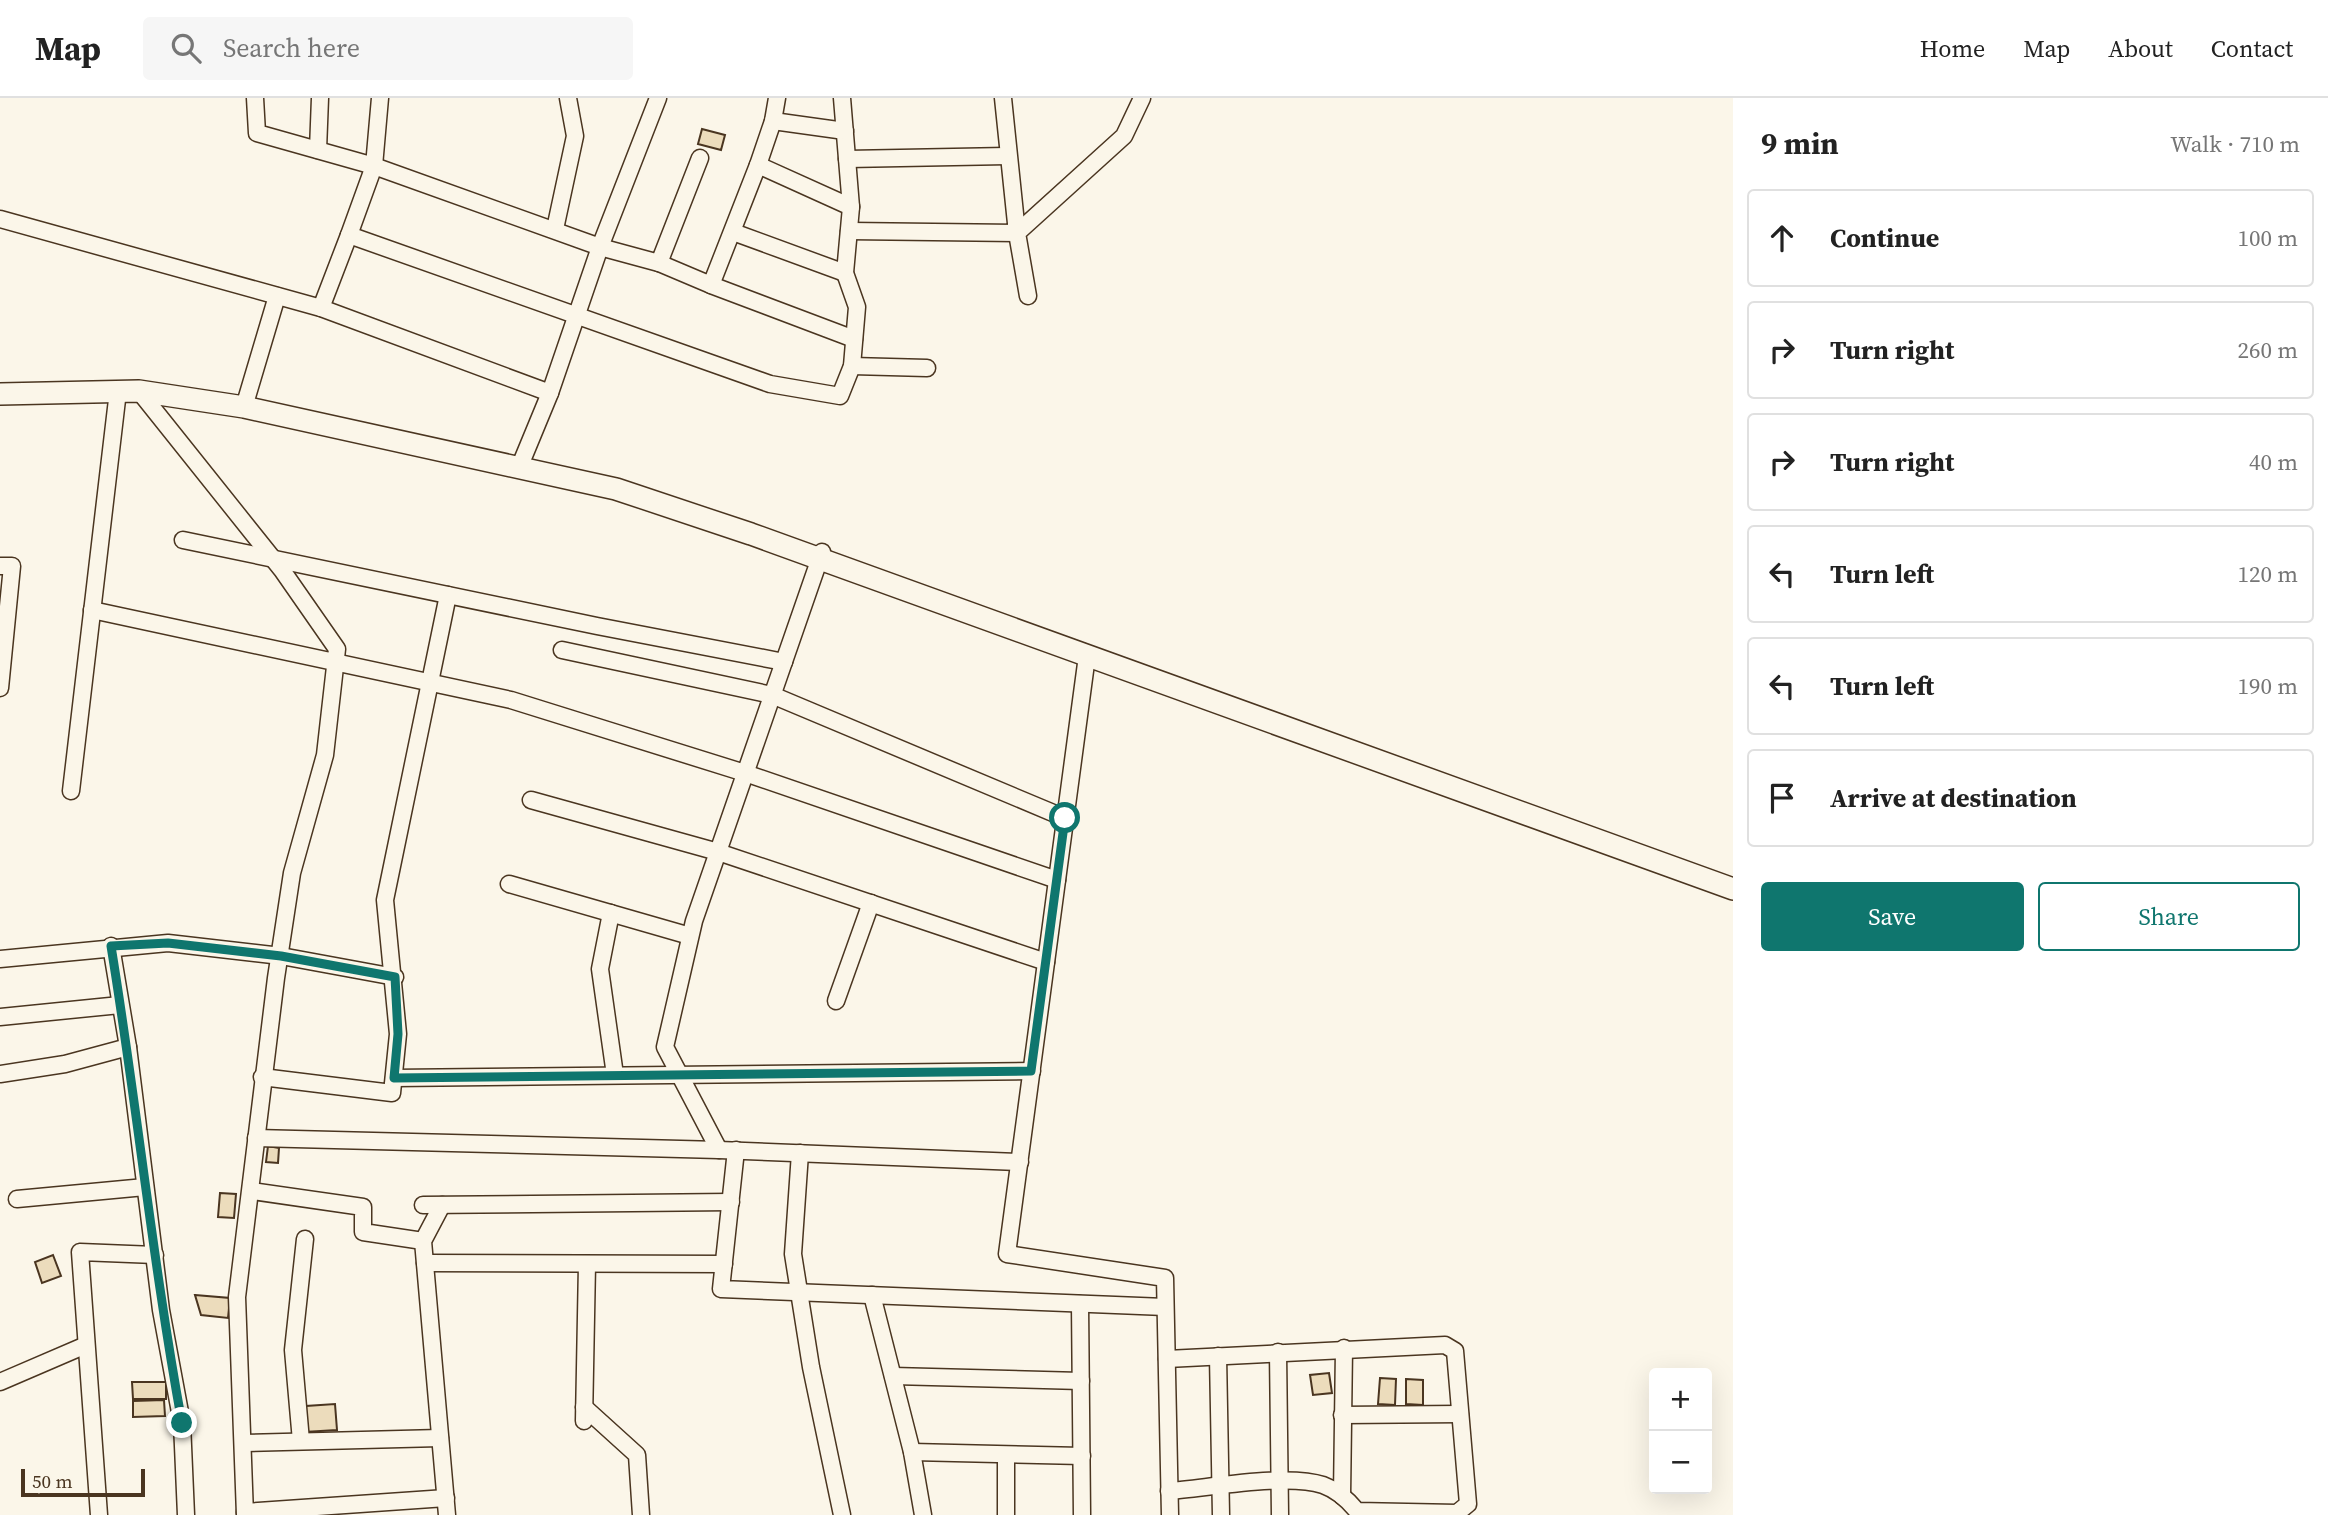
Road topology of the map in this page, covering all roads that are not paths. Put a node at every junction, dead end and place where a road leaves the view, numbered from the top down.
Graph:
1 (255, 98) edge
2 (320, 98) edge
3 (380, 98) edge
4 (568, 98) edge
5 (658, 98) edge
6 (777, 98) edge
7 (842, 98) edge
8 (1003, 98) edge
9 (1142, 98) edge
10 (774, 121) junction
11 (845, 131) junction
12 (318, 150) junction
13 (1007, 156) junction
14 (700, 158) dead end
15 (848, 159) junction
16 (758, 165) junction
17 (374, 166) junction
18 (851, 207) junction
19 (0, 219) edge
20 (555, 229) junction
21 (849, 231) junction
22 (733, 232) junction
23 (1017, 233) junction
24 (348, 235) junction
25 (600, 247) junction
26 (659, 262) junction
27 (845, 273) junction
28 (711, 285) junction
29 (276, 296) junction
30 (1028, 296) dead end
31 (321, 308) junction
32 (575, 314) junction
33 (854, 339) junction
34 (852, 366) junction
35 (927, 368) dead end
36 (128, 391) junction
37 (550, 393) junction
38 (0, 394) edge
39 (244, 407) junction
40 (519, 468) junction
41 (183, 540) dead end
42 (820, 555) junction
43 (272, 558) junction
44 (0, 566) edge
45 (448, 595) junction
46 (92, 610) junction
47 (562, 650) dead end
48 (1087, 656) junction
49 (335, 662) junction
50 (783, 662) junction
51 (430, 683) junction
52 (0, 688) edge
53 (772, 695) junction
54 (745, 773) junction
55 (71, 791) dead end
56 (531, 800) dead end
57 (1065, 818) junction
58 (718, 852) junction
59 (1057, 880) junction
60 (509, 884) dead end
61 (1733, 889) edge
62 (871, 903) junction
63 (611, 913) junction
64 (690, 936) junction
65 (111, 946) junction
66 (281, 956) junction
67 (0, 959) edge
68 (1046, 962) junction
69 (395, 977) junction
70 (836, 1002) dead end
71 (120, 1004) junction
72 (0, 1017) edge
73 (128, 1047) junction
74 (1031, 1071) junction
75 (0, 1074) edge
76 (680, 1074) junction
77 (615, 1075) junction
78 (262, 1077) junction
79 (394, 1078) junction
80 (256, 1138) junction
81 (719, 1150) junction
82 (736, 1150) junction
83 (800, 1153) junction
84 (1020, 1162) junction
85 (145, 1187) junction
86 (252, 1191) junction
87 (17, 1199) dead end
88 (731, 1202) junction
89 (423, 1205) dead end
90 (442, 1205) junction
91 (305, 1239) dead end
92 (423, 1241) junction
93 (155, 1255) junction
94 (425, 1263) junction
95 (587, 1264) junction
96 (723, 1264) junction
97 (799, 1292) junction
98 (872, 1295) junction
99 (1080, 1304) junction
100 (1165, 1307) junction
101 (86, 1345) junction
102 (1344, 1348) junction
103 (1278, 1352) junction
104 (1218, 1356) junction
105 (1167, 1359) junction
106 (893, 1376) junction
107 (1081, 1381) junction
108 (0, 1382) edge
109 (1460, 1414) junction
110 (1342, 1415) junction
111 (440, 1438) junction
112 (301, 1441) junction
113 (243, 1443) junction
114 (912, 1452) junction
115 (1006, 1455) junction
116 (1082, 1456) junction
117 (1280, 1482) junction
118 (1220, 1487) junction
119 (1170, 1491) junction
120 (1342, 1496) junction
121 (446, 1498) junction
122 (245, 1513) edge
123 (99, 1515) edge
124 (186, 1515) edge
125 (447, 1515) edge
126 (641, 1515) edge
127 (842, 1515) edge
128 (923, 1515) edge
129 (1006, 1515) edge
130 (1082, 1515) edge
131 (1170, 1515) edge
132 (1221, 1515) edge
133 (1280, 1515) edge

1 - 12 street
2 - 12 street
3 - 17 street
4 - 20 street
5 - 25 street
6 - 10 street
7 - 11 street
8 - 13 street
9 - 23 street
10 - 11 street
10 - 16 street
11 - 15 street
12 - 17 street
13 - 15 street
13 - 23 street
14 - 26 street
15 - 18 street
16 - 18 street
16 - 22 street
17 - 20 street
17 - 24 street
18 - 21 street
19 - 29 street
20 - 25 street
21 - 23 street
21 - 27 street
22 - 27 street
22 - 28 street
23 - 30 street
24 - 31 street
24 - 32 street
25 - 26 street
25 - 32 street
26 - 28 street
27 - 33 street
28 - 33 street
29 - 31 street
29 - 39 street
31 - 37 street
32 - 34 street
32 - 37 street
33 - 34 street
34 - 35 street
36 - 38 street
36 - 39 street
36 - 43 street
36 - 46 street
37 - 40 street
39 - 40 street
40 - 42 street
41 - 43 street
42 - 48 street
42 - 50 street
43 - 45 street
43 - 49 street
44 - 52 street
45 - 50 street
45 - 51 street
46 - 49 street
46 - 55 street
47 - 53 street
48 - 57 street
48 - 61 street
49 - 51 street
49 - 66 street
50 - 53 street
51 - 54 street
51 - 69 street
53 - 54 street
53 - 57 street
54 - 58 street
54 - 59 street
56 - 58 street
57 - 59 street
58 - 62 street
58 - 64 street
59 - 68 street
60 - 63 street
62 - 68 street
62 - 70 street
63 - 64 street
63 - 77 street
64 - 76 street
65 - 66 street
65 - 67 street
65 - 71 street
66 - 69 street
66 - 78 street
68 - 74 street
69 - 79 street
71 - 72 street
71 - 73 street
73 - 75 street
73 - 85 street
74 - 76 street
74 - 84 street
76 - 77 street
76 - 81 street
77 - 79 street
78 - 79 street
78 - 80 street
80 - 81 street
80 - 86 street
81 - 82 street
82 - 83 street
82 - 88 street
83 - 84 street
83 - 97 street
84 - 100 street
85 - 87 street
85 - 93 street
86 - 92 street
86 - 113 street
88 - 90 street
88 - 96 street
89 - 90 street
90 - 92 street
91 - 112 street
92 - 94 street
93 - 101 street
93 - 124 street
94 - 95 street
94 - 111 street
95 - 96 street
95 - 126 street
96 - 97 street
97 - 98 street
97 - 127 street
98 - 99 street
98 - 106 street
99 - 100 street
99 - 107 street
100 - 105 street
101 - 108 street
101 - 123 street
102 - 103 street
102 - 109 street
102 - 110 street
103 - 104 street
103 - 117 street
104 - 105 street
104 - 118 street
105 - 119 street
106 - 107 street
106 - 114 street
107 - 116 street
109 - 110 street
109 - 120 street
110 - 120 street
111 - 112 street
111 - 121 street
112 - 113 street
113 - 122 street
114 - 115 street
114 - 128 street
115 - 116 street
115 - 129 street
116 - 130 street
117 - 118 street
117 - 120 street
117 - 133 street
118 - 119 street
118 - 132 street
119 - 131 street
121 - 122 street
121 - 125 street

